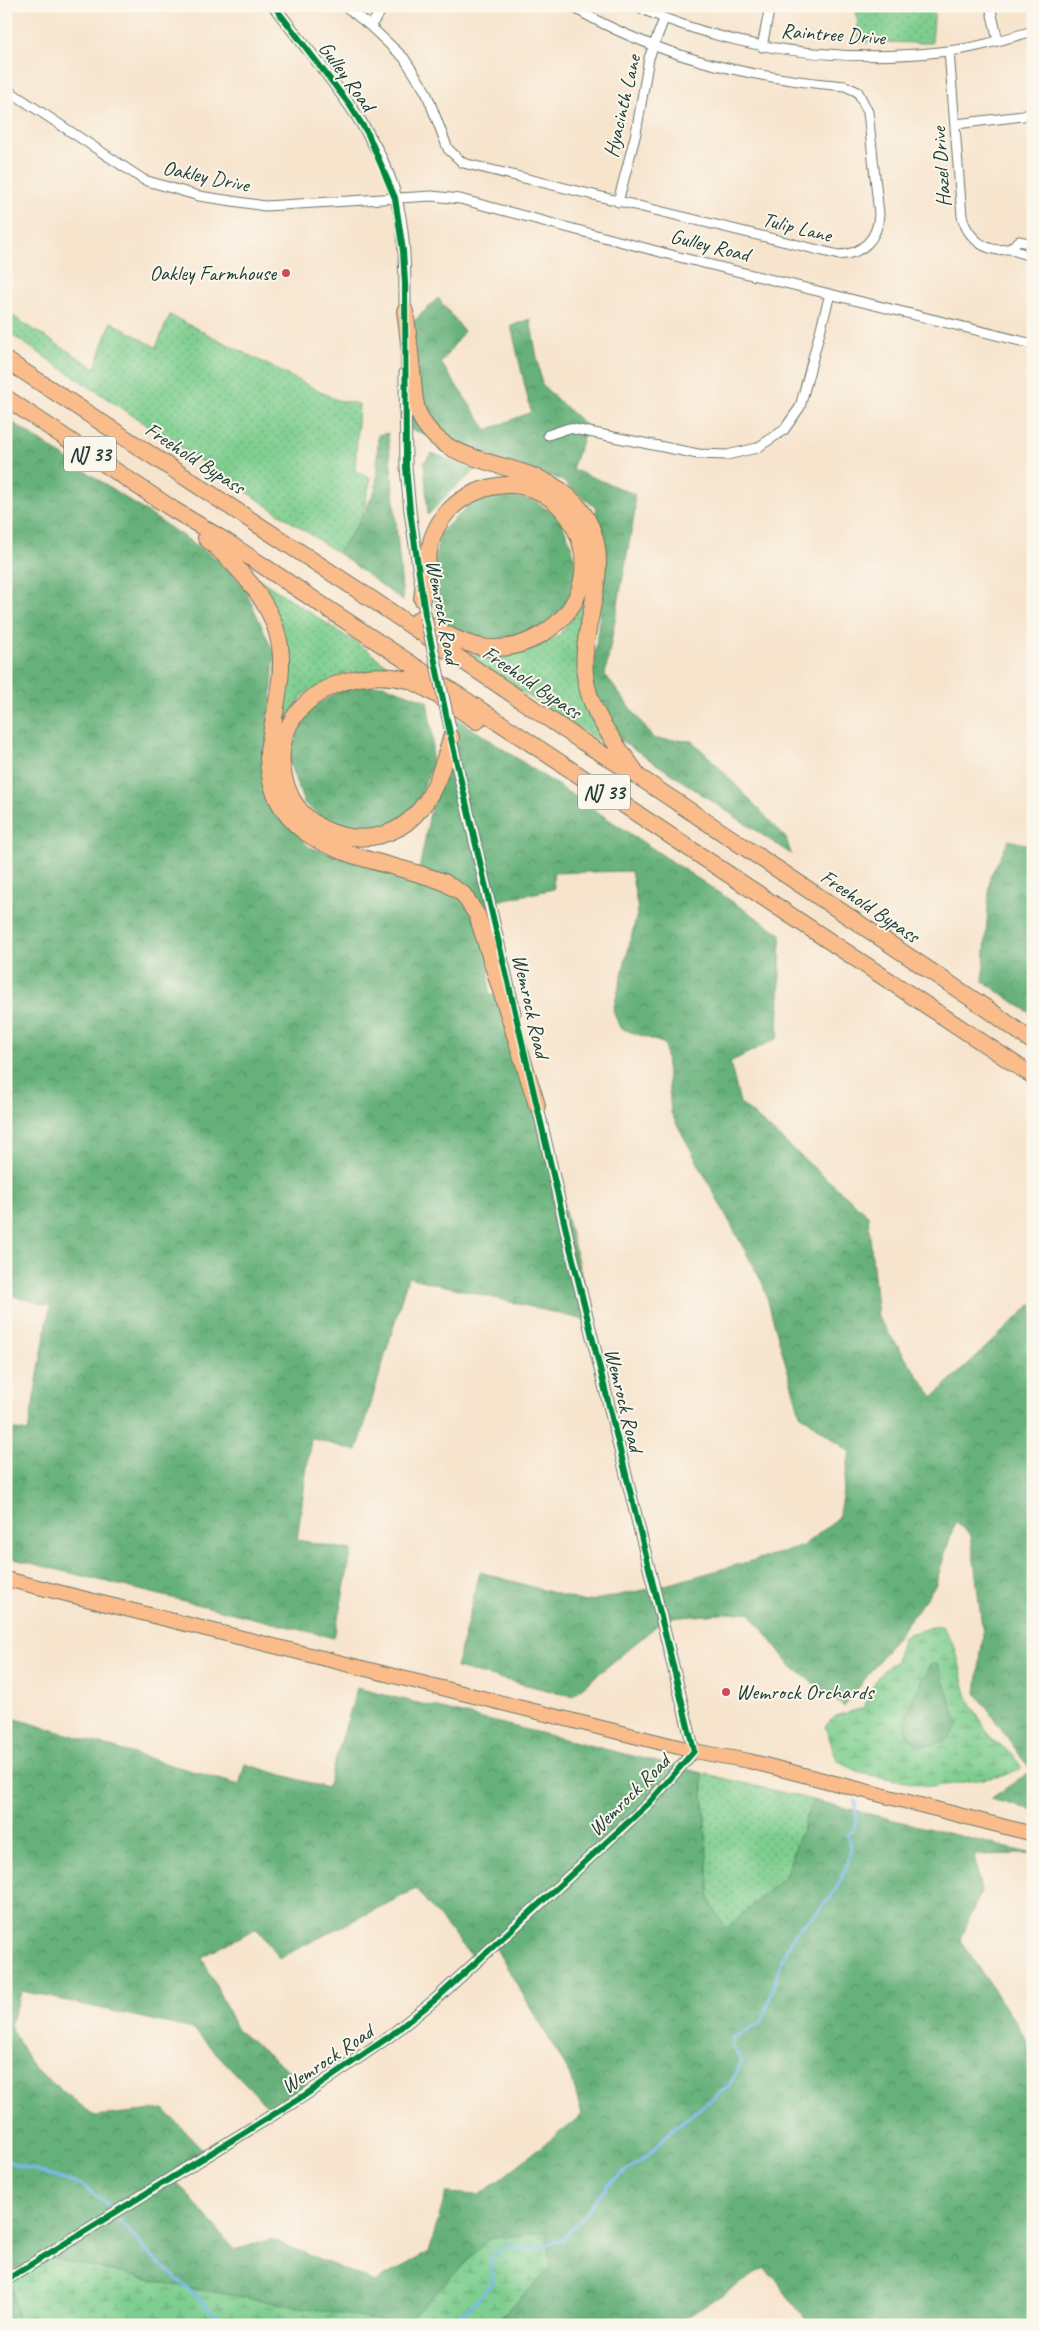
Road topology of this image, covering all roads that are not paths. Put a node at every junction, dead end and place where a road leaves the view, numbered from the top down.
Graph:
1 (274, 6) edge
2 (345, 6) edge
3 (386, 6) edge
4 (571, 6) edge
5 (635, 6) edge
6 (770, 6) edge
7 (990, 6) edge
8 (664, 19) junction
9 (370, 26) junction
10 (1033, 31) edge
11 (998, 41) junction
12 (654, 46) junction
13 (762, 47) junction
14 (949, 51) junction
15 (6, 90) edge
16 (1033, 112) edge
17 (1023, 116) junction
18 (1033, 120) edge
19 (956, 124) junction
20 (395, 198) junction
21 (618, 202) junction
22 (1033, 244) edge
23 (1009, 249) junction
24 (1033, 257) edge
25 (830, 294) junction
26 (405, 311) junction
27 (1033, 344) edge
28 (6, 360) edge
29 (6, 398) edge
30 (548, 435) dead end
31 (222, 501) junction
32 (174, 510) junction
33 (423, 606) junction
34 (451, 733) junction
35 (639, 777) junction
36 (601, 789) junction
37 (1033, 1042) edge
38 (1033, 1076) edge
39 (537, 1105) junction
40 (6, 1579) edge
41 (694, 1751) junction
42 (1033, 1834) edge
43 (6, 2280) edge

1 - 20 street, Gulley Road
2 - 9 street, Tulip Lane
3 - 9 street
4 - 12 street, Tulip Lane
5 - 8 street, Raintree Drive
6 - 13 street
7 - 11 street
8 - 12 street, Hyacinth Lane
8 - 13 street, Raintree Drive
9 - 21 street, Tulip Lane
10 - 11 street, Raintree Drive
11 - 14 street, Raintree Drive
12 - 21 street, Hyacinth Lane
12 - 21 street, Tulip Lane
13 - 14 street, Raintree Drive
14 - 19 street, Hazel Drive
15 - 20 street, Oakley Drive
16 - 17 street
17 - 18 street
17 - 19 street
19 - 23 street, Hazel Drive
20 - 25 street, Gulley Road
20 - 26 street, Wemrock Road
22 - 23 street, Hazel Drive
23 - 24 street, Hazel Drive
25 - 27 street, Gulley Road
25 - 30 street
26 - 33 street, Wemrock Road
26 - 35 highway
28 - 31 highway, Freehold Bypass / NJ 33
29 - 32 highway, NJ 33
31 - 33 highway
31 - 35 highway, Freehold Bypass / NJ 33
32 - 36 highway, NJ 33
32 - 39 highway
33 - 34 street, Wemrock Road, bridge
34 - 36 highway
34 - 39 street, Wemrock Road
35 - 37 highway, Freehold Bypass / NJ 33
36 - 38 highway, NJ 33
39 - 41 street, Wemrock Road
40 - 41 main road
41 - 42 main road
41 - 43 street, Wemrock Road

